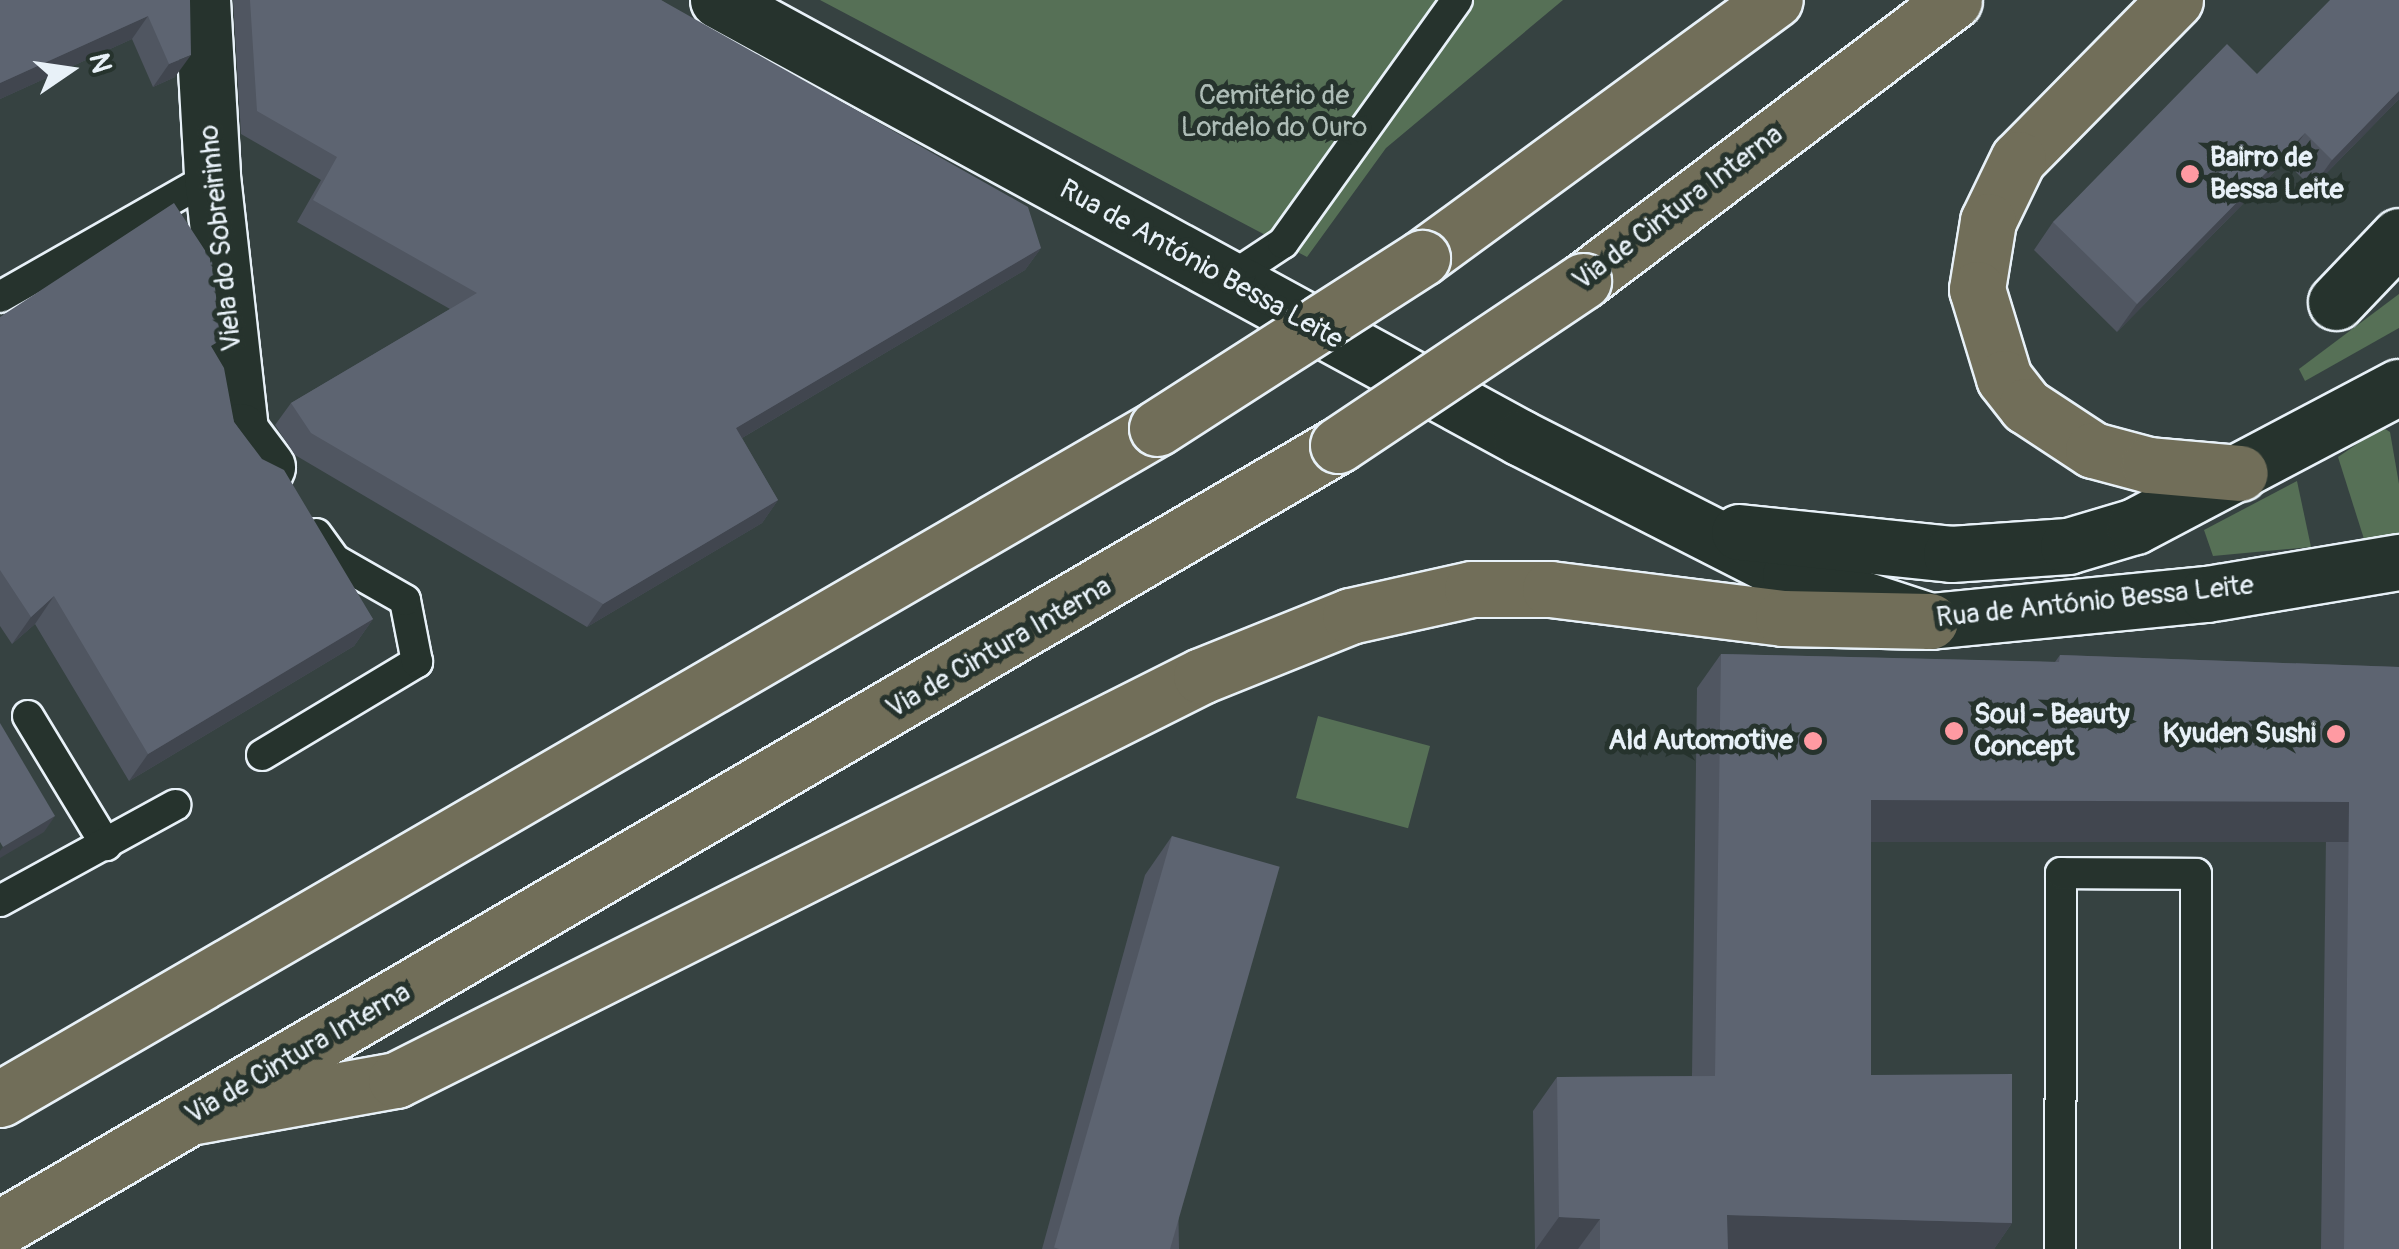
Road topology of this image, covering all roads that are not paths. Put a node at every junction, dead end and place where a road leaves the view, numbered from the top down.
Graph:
1 (202, 0) edge
2 (718, 0) edge
3 (1457, 0) edge
4 (1775, 0) edge
5 (1954, 0) edge
6 (2175, 0) edge
7 (212, 176) junction
8 (2399, 236) edge
9 (1227, 280) junction
10 (0, 297) edge
11 (2336, 302) dead end
12 (2399, 388) edge
13 (2240, 473) junction
14 (286, 493) joint
15 (1687, 525) junction
16 (2399, 562) edge
17 (1930, 622) junction
18 (28, 716) dead end
19 (262, 755) dead end
20 (175, 806) dead end
21 (106, 845) junction
22 (0, 901) edge
23 (0, 1099) edge
24 (190, 1117) junction
25 (0, 1228) edge
26 (2060, 1249) edge
27 (2196, 1249) edge

1 - 7 main road, Viela do Sobreirinho
2 - 9 main road, Rua de António Bessa Leite
3 - 9 lane
4 - 23 highway, bridge
5 - 24 highway, Via de Cintura Interna, bridge
6 - 13 highway
7 - 10 lane
7 - 14 main road, Viela do Sobreirinho
8 - 11 main road
9 - 15 main road, Rua de António Bessa Leite
12 - 13 main road, Rua de António Bessa Leite
13 - 15 main road, Rua de António Bessa Leite
14 - 19 lane
15 - 17 main road, Rua de António Bessa Leite
16 - 17 main road, Rua de António Bessa Leite
17 - 24 highway
18 - 21 lane
20 - 21 lane
21 - 22 lane
24 - 25 highway, Via de Cintura Interna
26 - 27 lane

